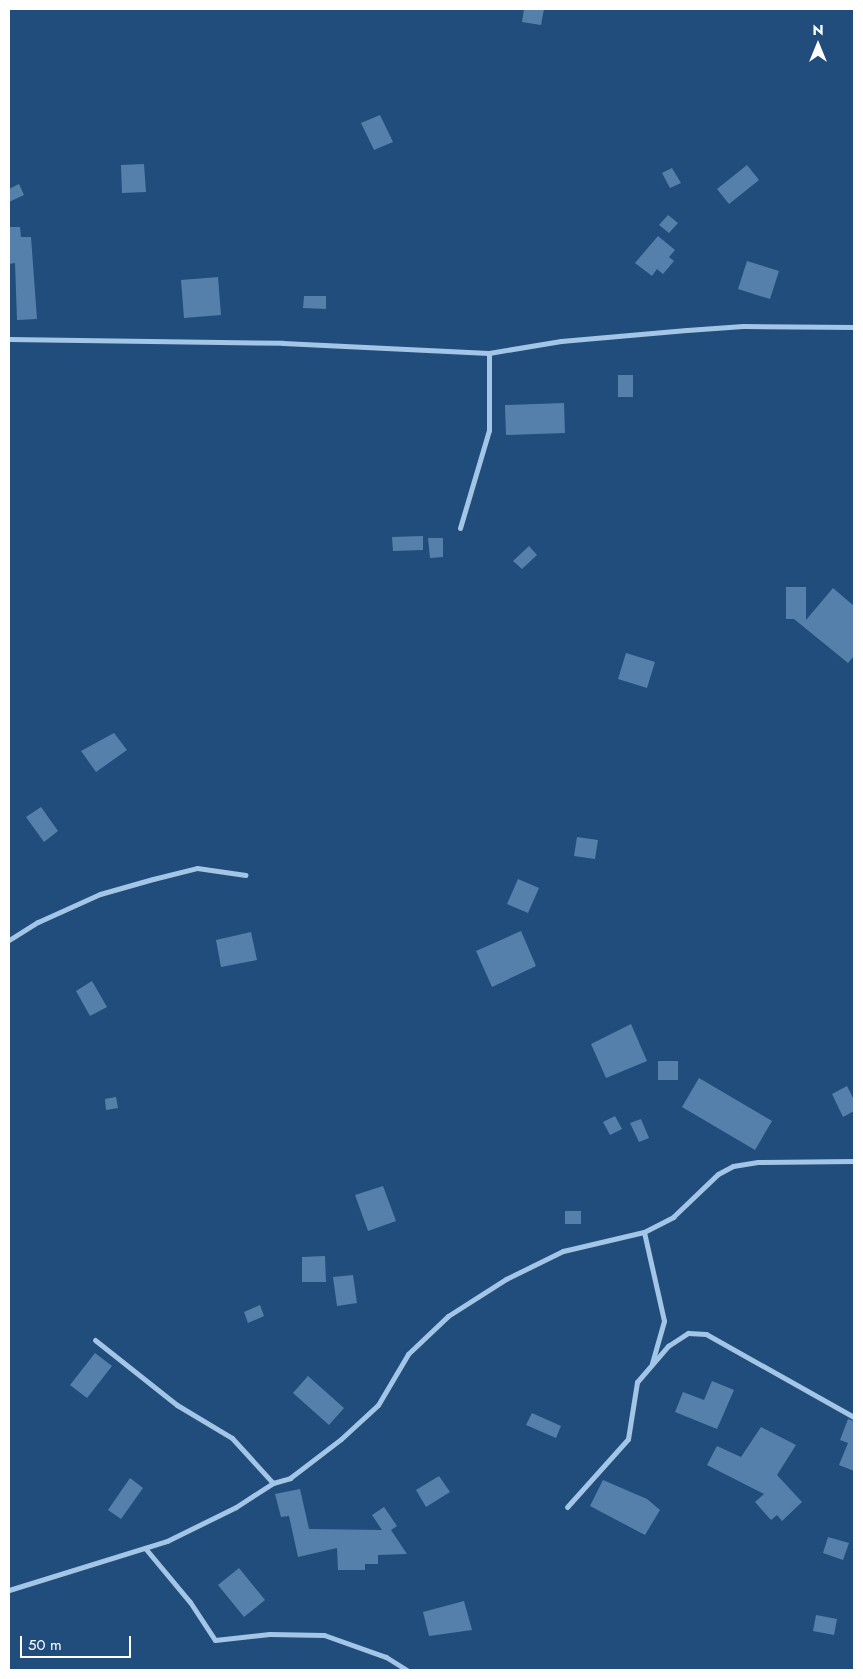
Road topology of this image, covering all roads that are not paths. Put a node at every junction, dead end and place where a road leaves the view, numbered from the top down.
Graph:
1 (854, 327) edge
2 (9, 339) edge
3 (489, 353) junction
4 (460, 528) dead end
5 (246, 875) dead end
6 (9, 940) edge
7 (854, 1161) edge
8 (644, 1232) junction
9 (96, 1340) dead end
10 (651, 1365) junction
11 (854, 1417) edge
12 (273, 1483) junction
13 (567, 1508) dead end
14 (145, 1548) junction
15 (9, 1590) edge
16 (407, 1670) edge

1 - 3 street
2 - 3 street
3 - 4 street
5 - 6 street
7 - 8 street
8 - 10 street
8 - 12 street
9 - 12 street
10 - 11 street
10 - 13 street
12 - 14 street
14 - 15 street
14 - 16 street

